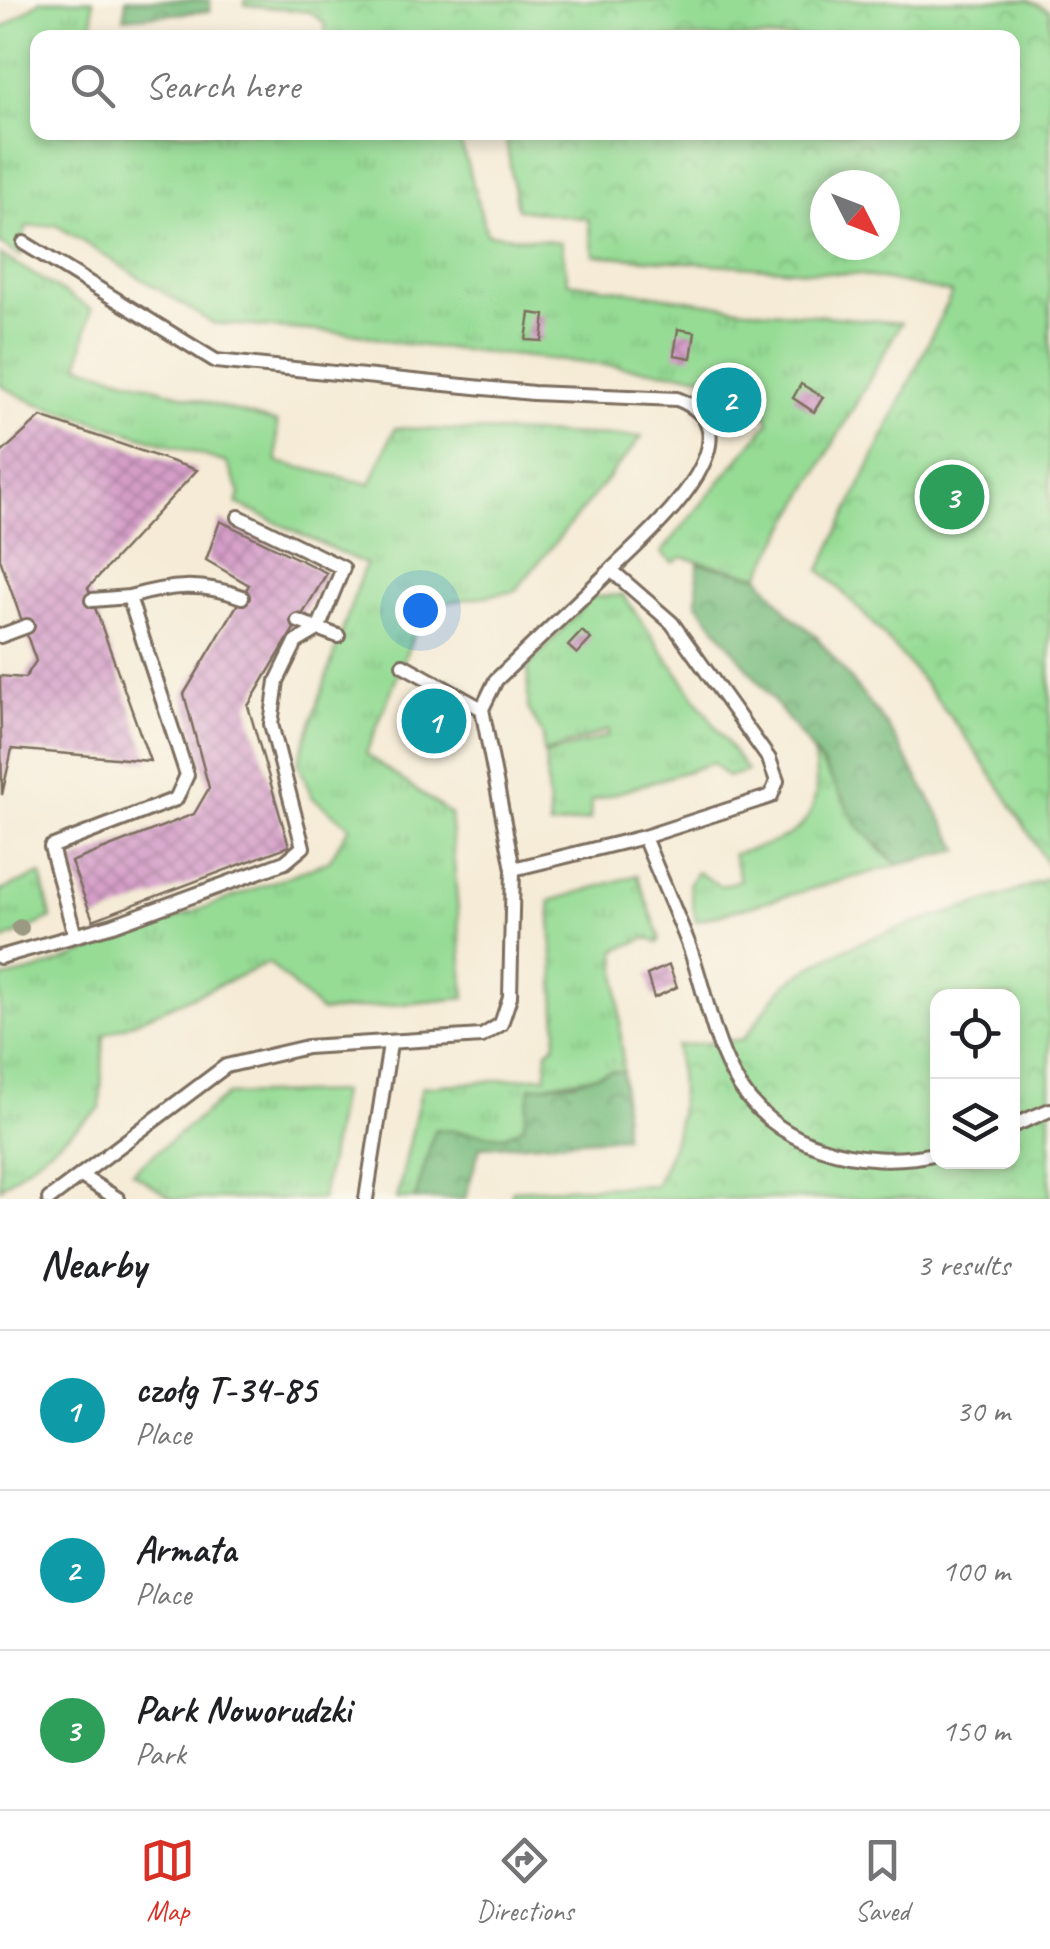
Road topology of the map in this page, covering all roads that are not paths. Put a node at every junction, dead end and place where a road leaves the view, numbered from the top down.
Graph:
1 (24, 244) dead end
2 (239, 517) dead end
3 (611, 570) junction
4 (130, 597) junction
5 (242, 598) dead end
6 (92, 600) dead end
7 (298, 621) dead end
8 (28, 626) dead end
9 (318, 629) junction
10 (0, 636) edge
11 (338, 636) dead end
12 (404, 665) dead end
13 (482, 708) junction
14 (644, 836) junction
15 (513, 869) junction
16 (75, 936) junction
17 (0, 958) edge
18 (390, 1044) junction
19 (1050, 1110) edge
20 (1020, 1123) edge
21 (930, 1154) edge
22 (81, 1176) junction
23 (49, 1199) edge
24 (118, 1199) edge
25 (366, 1199) edge

1 - 3 lane
2 - 9 lane
3 - 13 lane
3 - 14 lane
4 - 5 lane
4 - 6 lane
4 - 16 lane
7 - 9 lane
8 - 10 lane
9 - 11 lane
9 - 16 lane
12 - 13 lane
13 - 15 lane
14 - 15 lane
14 - 21 lane
15 - 18 lane
16 - 17 lane
18 - 22 lane
18 - 25 lane
19 - 20 lane
22 - 23 lane
22 - 24 lane

